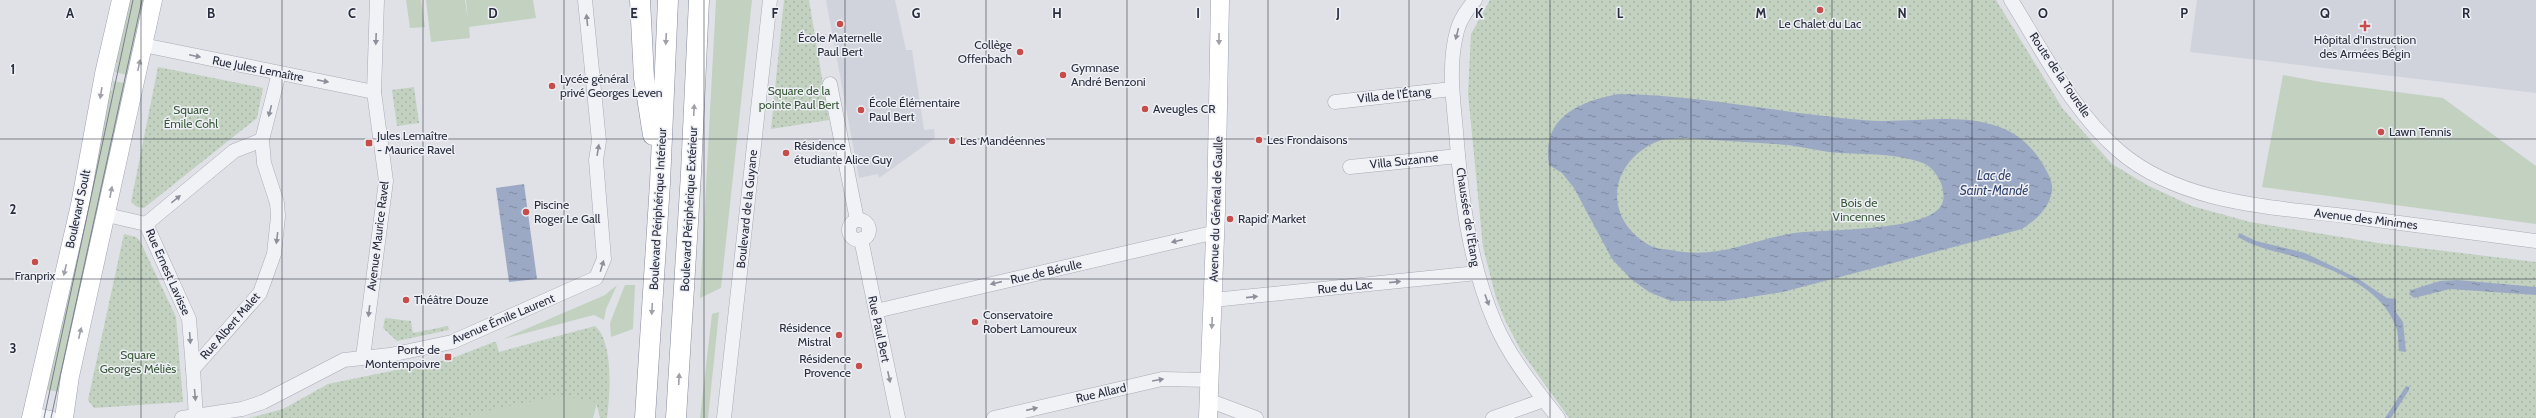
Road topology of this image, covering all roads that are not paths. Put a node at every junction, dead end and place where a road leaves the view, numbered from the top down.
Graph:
1 (121, 0) edge
2 (153, 0) edge
3 (377, 0) edge
4 (585, 0) edge
5 (640, 0) edge
6 (668, 0) edge
7 (699, 0) edge
8 (770, 0) edge
9 (1220, 0) edge
10 (1475, 0) edge
11 (2011, 0) edge
12 (143, 45) junction
13 (279, 73) junction
14 (830, 84) dead end
15 (1452, 89) junction
16 (374, 92) junction
17 (1335, 102) dead end
18 (262, 140) junction
19 (1458, 156) junction
20 (1350, 166) dead end
21 (660, 183) junction
22 (2197, 192) joint
23 (107, 214) junction
24 (146, 224) junction
25 (1216, 232) junction
26 (2536, 241) edge
27 (1477, 273) junction
28 (1213, 300) junction
29 (876, 311) junction
30 (363, 357) junction
31 (193, 369) junction
32 (1209, 380) junction
33 (1208, 400) junction
34 (1544, 400) junction
35 (31, 416) edge
36 (196, 417) junction
37 (51, 418) edge
38 (64, 418) edge
39 (182, 418) edge
40 (645, 418) edge
41 (676, 418) edge
42 (724, 418) edge
43 (898, 418) edge
44 (994, 418) edge
45 (1208, 418) edge
46 (1256, 418) edge
47 (1493, 418) edge
48 (1558, 418) edge

1 -> 35 main road, Boulevard Soult
2 - 12 main road
3 -> 16 street, Avenue Maurice Ravel
30 -> 4 street, Avenue Émile Laurent
5 - 21 highway
6 -> 21 highway, Boulevard Périphérique Intérieur
41 -> 7 highway, Boulevard Périphérique Extérieur
8 - 42 street, Boulevard de la Guyane
9 -> 25 main road, Avenue du Général de Gaulle
10 -> 15 street, Chaussée de l'Étang
11 - 22 street, Route de la Tourelle
12 -> 13 street, Rue Jules Lemaître
23 -> 12 main road
13 -> 16 street, Rue Jules Lemaître
13 -> 18 street, Rue Albert Malet
14 - 29 street, Rue Paul Bert
15 - 17 street, Villa de l'Étang
15 - 19 street, Chaussée de l'Étang
16 -> 30 street, Avenue Maurice Ravel
24 -> 18 street, Rue Ernest Lavisse
18 -> 31 street, Rue Albert Malet
19 - 20 street, Villa Suzanne
19 - 27 street, Chaussée de l'Étang
21 -> 40 highway, Boulevard Périphérique Intérieur
22 - 26 street, Avenue des Minimes
23 - 24 street
38 -> 23 main road
24 -> 31 street, Rue Ernest Lavisse
25 - 28 main road, Avenue du Général de Gaulle
25 -> 29 street, Rue de Bérulle
28 -> 27 street, Rue du Lac
27 -> 34 street, Chaussée de l'Étang
28 -> 32 main road, Avenue du Général de Gaulle
29 -> 43 street, Rue Paul Bert
30 - 36 street, Avenue Émile Laurent
31 -> 36 street, Rue Albert Malet
32 - 33 main road, Avenue du Général de Gaulle
44 -> 32 street, Rue Allard
33 - 45 main road, Avenue du Général de Gaulle
33 - 46 street
34 - 47 street
34 - 48 street, Chaussée de l'Étang
35 - 37 street
36 - 39 street, Avenue Émile Laurent

